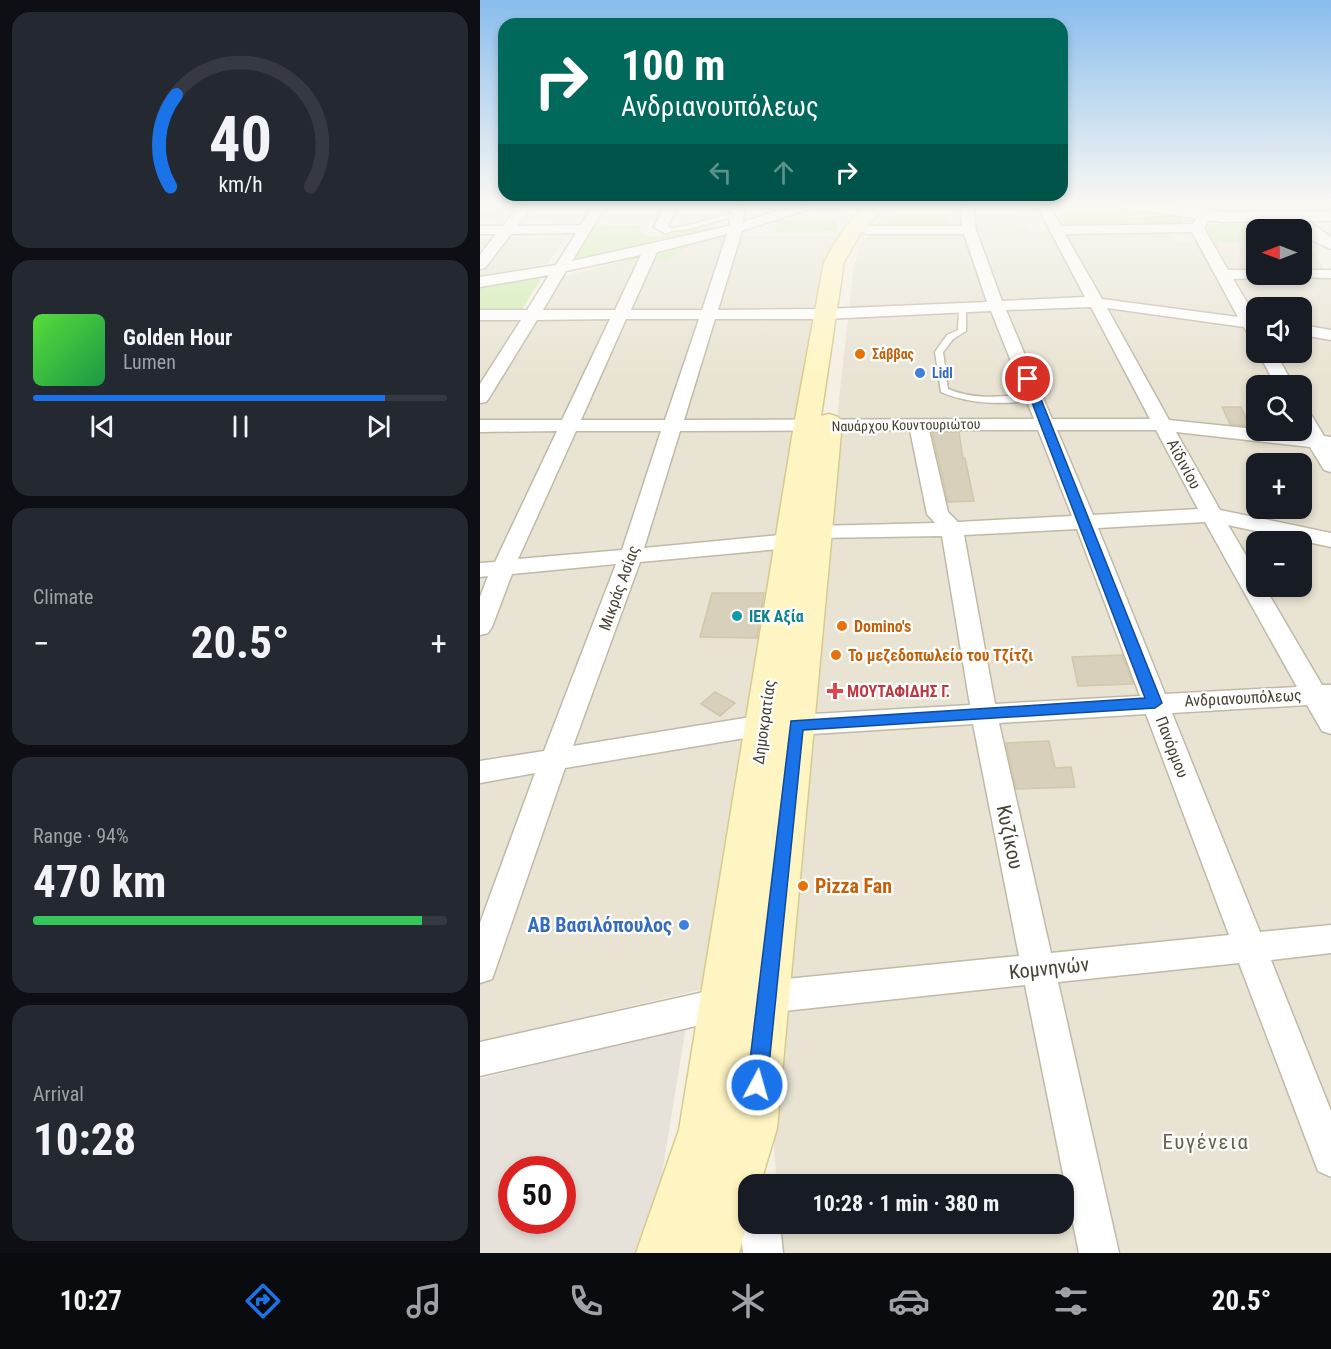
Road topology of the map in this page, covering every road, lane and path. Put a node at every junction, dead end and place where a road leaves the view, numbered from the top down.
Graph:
1 (566, 260) edge
2 (601, 260) edge
3 (645, 260) edge
4 (725, 260) edge
5 (835, 260) edge
6 (853, 260) edge
7 (980, 260) edge
8 (1073, 260) edge
9 (1218, 260) edge
10 (560, 270) junction
11 (1246, 274) edge
12 (1312, 274) edge
13 (1331, 274) edge
14 (1224, 275) junction
15 (480, 282) edge
16 (1096, 303) junction
17 (998, 308) junction
18 (962, 309) junction
19 (835, 313) junction
20 (707, 314) junction
21 (1246, 314) edge
22 (480, 315) edge
23 (532, 315) junction
24 (619, 315) junction
25 (1246, 327) edge
26 (1312, 332) edge
27 (1331, 335) edge
28 (1035, 397) junction
29 (480, 398) edge
30 (1046, 424) junction
31 (918, 425) junction
32 (1164, 425) junction
33 (480, 426) edge
34 (569, 426) junction
35 (672, 426) junction
36 (818, 426) junction
37 (1312, 427) edge
38 (1324, 442) edge
39 (1331, 466) edge
40 (1212, 515) junction
41 (1085, 521) junction
42 (952, 529) junction
43 (803, 536) junction
44 (1331, 540) edge
45 (632, 555) junction
46 (502, 568) junction
47 (480, 570) edge
48 (480, 627) edge
49 (1323, 694) edge
50 (1155, 703) junction
51 (984, 713) junction
52 (1331, 724) edge
53 (780, 725) junction
54 (554, 760) junction
55 (480, 772) edge
56 (1331, 939) edge
57 (1250, 947) junction
58 (480, 968) edge
59 (1039, 969) junction
60 (766, 997) junction
61 (722, 1004) junction
62 (480, 1059) edge
63 (752, 1128) junction
64 (1331, 1158) edge
65 (755, 1174) edge
66 (761, 1234) edge
67 (664, 1253) edge
68 (711, 1253) edge
69 (763, 1253) edge
70 (1099, 1253) edge

1 - 10 street
2 - 10 street
3 - 24 street
4 - 20 street, Μικράς Ασίας
5 - 19 main road, Δημοκρατίας
6 - 19 main road, Δημοκρατίας
7 - 17 street, Πανόρμου
8 - 16 street, Αϊδινίου
9 - 14 street
10 - 15 street
10 - 23 street
11 - 14 street
12 - 13 street
14 - 21 street
16 - 17 street
16 - 25 street
16 - 32 street, Αϊδινίου
17 - 18 street
17 - 28 street, Πανόρμου
18 - 19 street
18 - 28 lane
19 - 20 street
19 - 36 main road, Δημοκρατίας
20 - 24 street
20 - 35 street, Μικράς Ασίας
22 - 23 street
23 - 24 street
23 - 29 street
24 - 34 street
26 - 27 street
28 - 30 street, Πανόρμου
30 - 31 street, Ναυάρχου Κουντουριώτου
30 - 32 street, Ναυάρχου Κουντουριώτου
30 - 41 street, Πανόρμου
31 - 36 street, Ναυάρχου Κουντουριώτου
31 - 42 street, Κυζίκου
32 - 38 street, Ναυάρχου Κουντουριώτου
32 - 40 street, Αϊδινίου
33 - 34 street, Ναυάρχου Κουντουριώτου
34 - 35 street, Ναυάρχου Κουντουριώτου
34 - 46 street
35 - 36 street, Ναυάρχου Κουντουριώτου
35 - 45 street, Μικράς Ασίας
36 - 43 main road, Δημοκρατίας
37 - 38 street
38 - 39 street
40 - 41 street
40 - 44 street
40 - 49 street, Αϊδινίου
41 - 42 street
41 - 50 street, Πανόρμου
42 - 43 street
42 - 51 street, Κυζίκου
43 - 45 street
43 - 53 main road, Δημοκρατίας
45 - 46 street
45 - 54 street, Μικράς Ασίας
46 - 47 street
46 - 48 street
49 - 50 street, Ανδριανουπόλεως
49 - 52 street, Αϊδινίου
50 - 51 street, Ανδριανουπόλεως
50 - 57 street, Πανόρμου
51 - 53 street, Ανδριανουπόλεως
51 - 59 street, Κυζίκου
53 - 54 street, Ανδριανουπόλεως
53 - 60 main road, Δημοκρατίας
53 - 61 main road, Δημοκρατίας
54 - 55 street, Ανδριανουπόλεως
54 - 58 street, Μικράς Ασίας
56 - 57 street, Κομνηνών
57 - 59 street, Κομνηνών
57 - 64 street, Πανόρμου
59 - 60 street, Κομνηνών
59 - 70 street, Κυζίκου
60 - 63 main road, Δημοκρατίας
61 - 62 street
61 - 67 main road, Δημοκρατίας
63 - 65 street
63 - 68 main road, Δημοκρατίας
66 - 69 street

